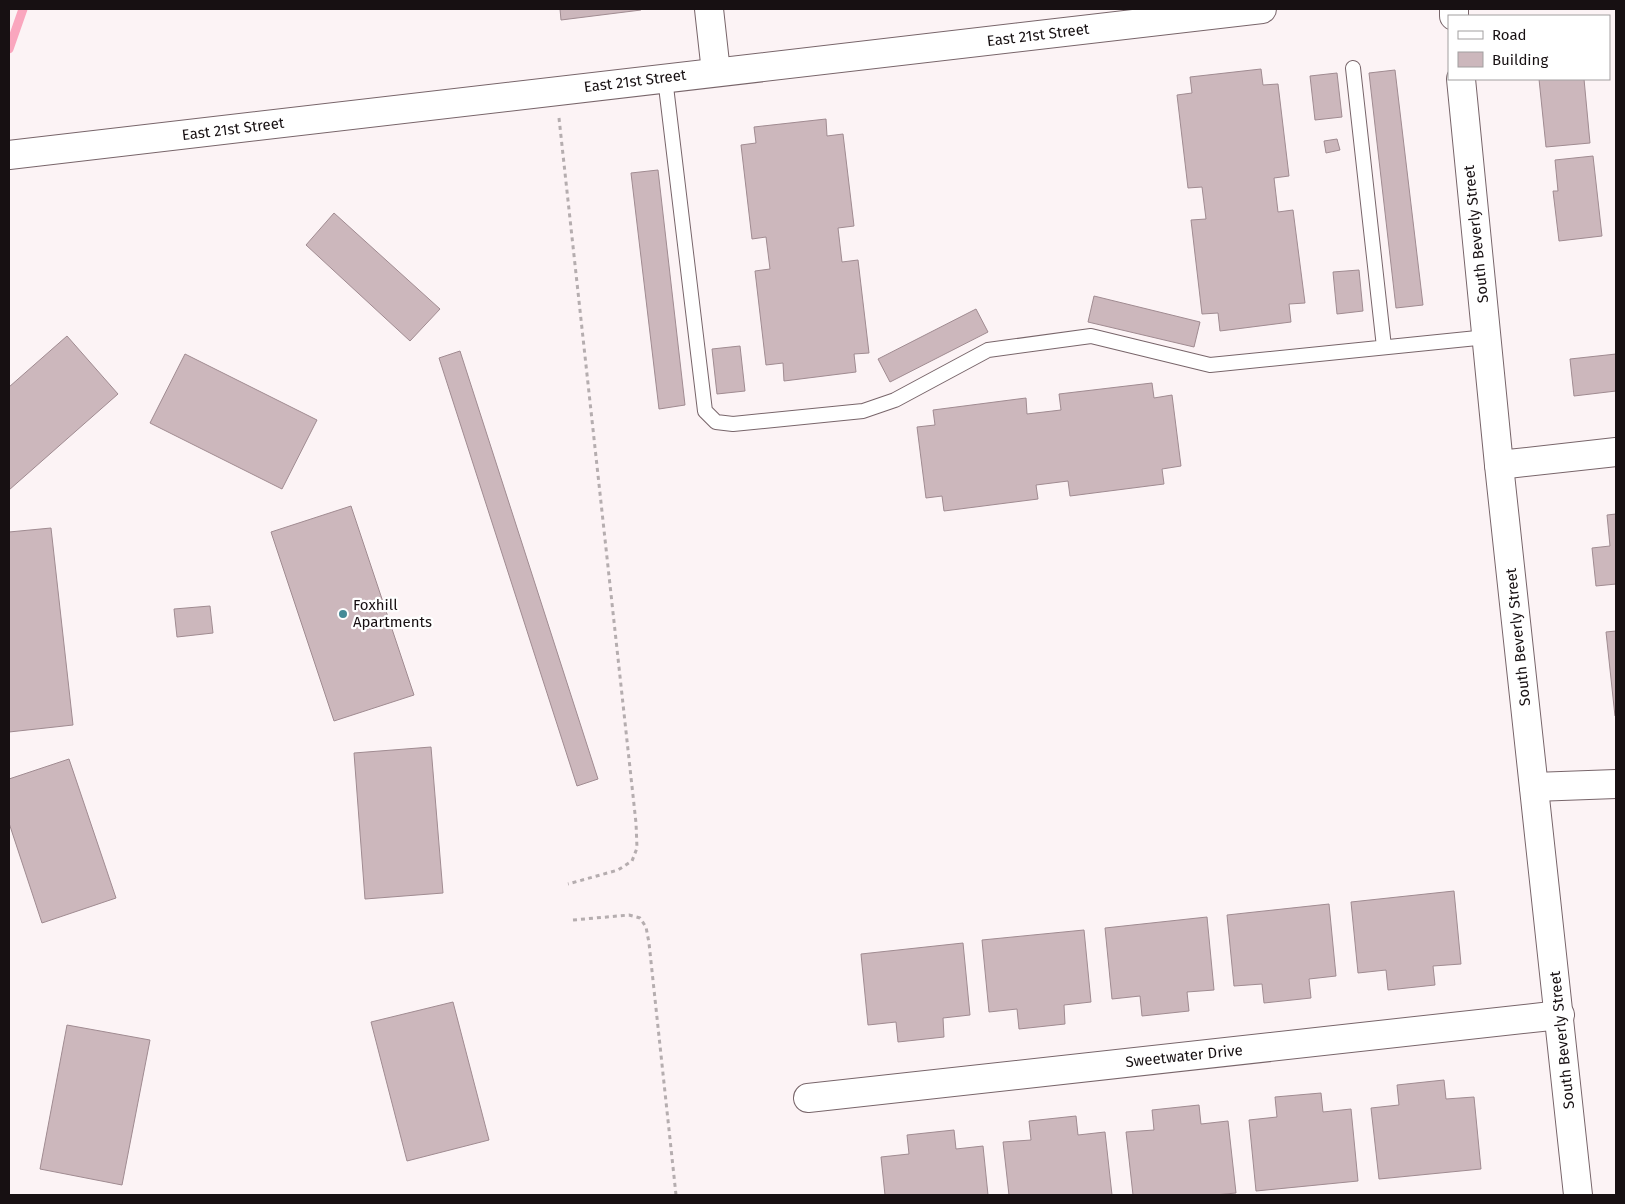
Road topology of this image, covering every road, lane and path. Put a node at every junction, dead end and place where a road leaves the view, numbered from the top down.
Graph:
1 (709, 9) edge
2 (1262, 9) edge
3 (1104, 18) edge
4 (1353, 68) dead end
5 (716, 72) junction
6 (665, 78) junction
7 (1461, 80) edge
8 (556, 90) junction
9 (9, 155) edge
10 (1486, 337) junction
11 (1384, 347) junction
12 (1616, 452) edge
13 (1499, 465) junction
14 (1616, 784) edge
15 (1534, 787) junction
16 (568, 884) dead end
17 (572, 920) dead end
18 (1560, 1015) junction
19 (808, 1098) dead end
20 (676, 1195) edge
21 (1578, 1195) edge

1 - 5 street
2 - 3 street, East 21st Street
3 - 5 street, East 21st Street
4 - 11 lane
5 - 6 street, East 21st Street
6 - 8 street, East 21st Street
6 - 11 lane
7 - 10 street, South Beverly Street
8 - 9 street, East 21st Street
8 - 16 path
10 - 11 lane
10 - 13 street, South Beverly Street
12 - 13 street
13 - 15 street, South Beverly Street
14 - 15 street
15 - 18 street, South Beverly Street
17 - 20 path
18 - 19 street, Sweetwater Drive
18 - 21 street, South Beverly Street

